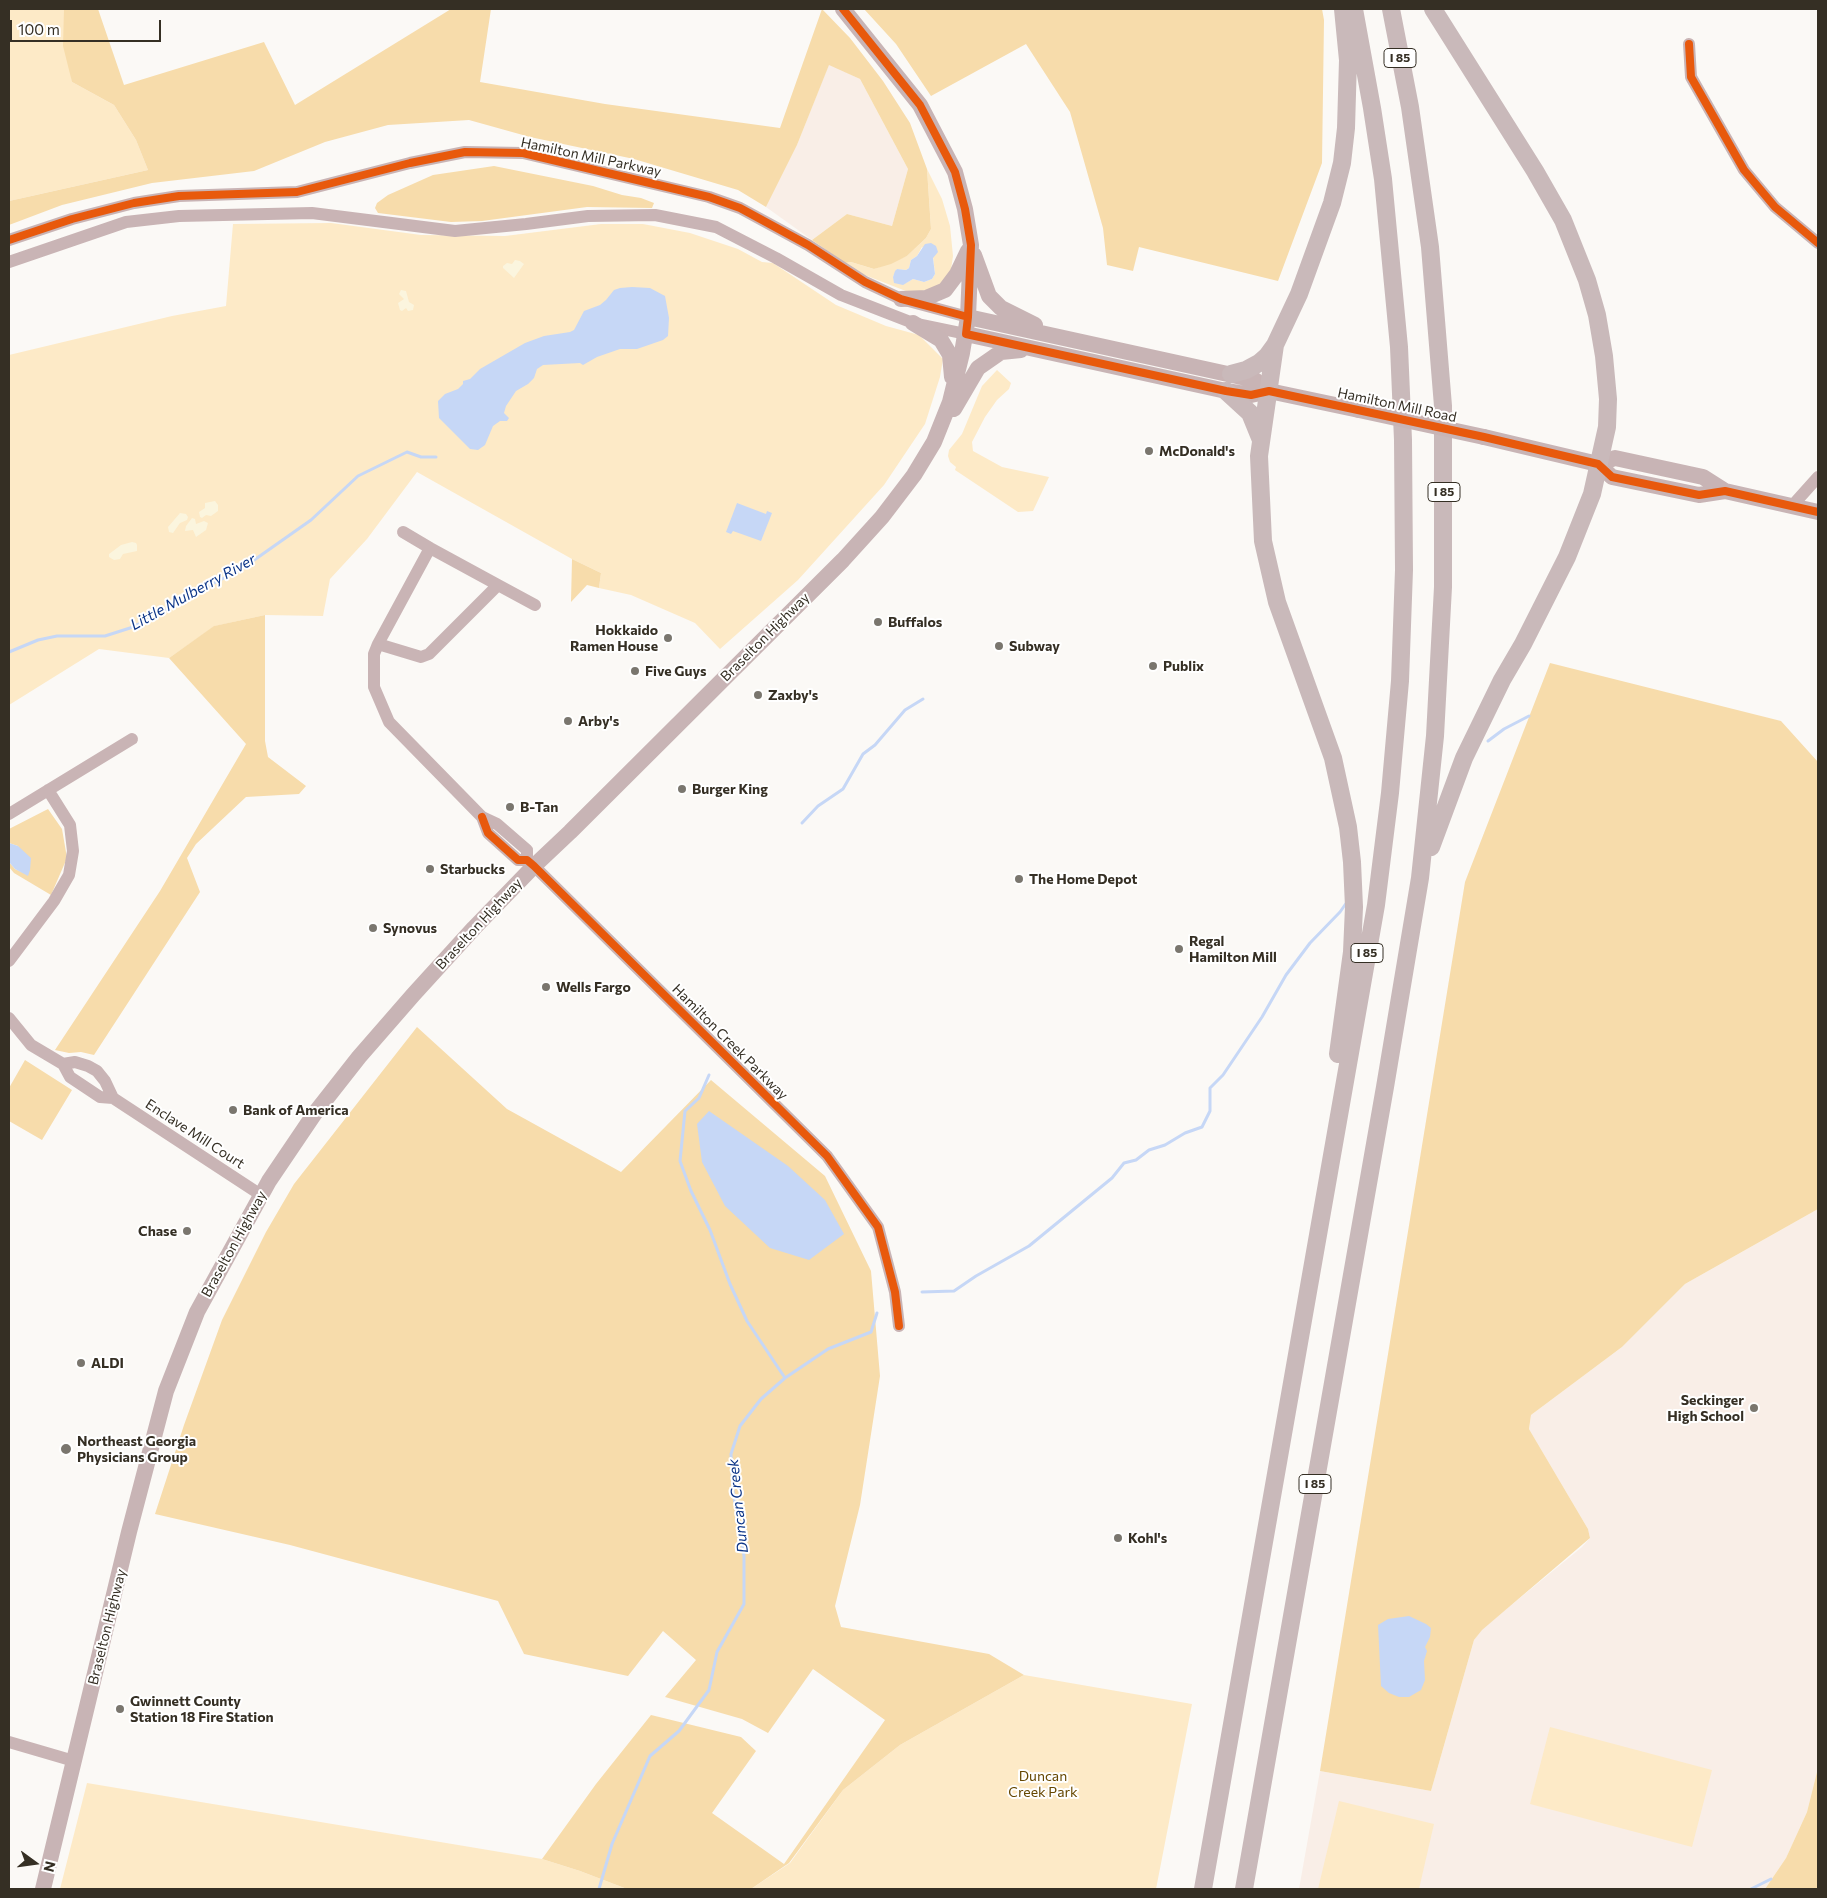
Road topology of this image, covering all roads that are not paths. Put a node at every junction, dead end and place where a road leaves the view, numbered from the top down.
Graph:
1 (843, 9) edge
2 (1343, 9) edge
3 (1354, 9) edge
4 (1391, 9) edge
5 (1433, 9) edge
6 (1689, 44) dead end
7 (9, 240) edge
8 (1818, 243) edge
9 (971, 245) junction
10 (9, 262) edge
11 (901, 299) junction
12 (968, 317) junction
13 (914, 323) junction
14 (966, 334) junction
15 (1054, 336) junction
16 (1275, 345) junction
17 (1036, 349) junction
18 (1231, 374) junction
19 (953, 391) junction
20 (1226, 391) junction
21 (1269, 391) junction
22 (1261, 440) junction
23 (934, 442) junction
24 (1598, 464) junction
25 (1818, 477) edge
26 (1792, 506) junction
27 (1818, 512) edge
28 (403, 532) dead end
29 (430, 548) junction
30 (498, 585) junction
31 (535, 605) dead end
32 (378, 644) junction
33 (132, 740) dead end
34 (48, 790) junction
35 (9, 814) edge
36 (531, 863) junction
37 (1420, 878) junction
38 (9, 961) edge
39 (9, 1018) edge
40 (63, 1064) junction
41 (113, 1098) junction
42 (261, 1195) junction
43 (1325, 1196) junction
44 (898, 1326) dead end
45 (9, 1742) edge
46 (74, 1761) junction
47 (43, 1889) edge
48 (1203, 1889) edge
49 (1244, 1889) edge

1 - 9 main road, Braselton Highway
2 - 16 highway
3 - 43 highway, I 85
4 - 37 highway, I 85
5 - 24 highway
6 - 8 street
7 - 11 street, Hamilton Mill Parkway
9 - 11 main road
9 - 12 main road, Braselton Highway
9 - 15 main road
10 - 13 street
11 - 12 street, Hamilton Mill Parkway
12 - 14 main road, Braselton Highway
12 - 15 main road, Hamilton Mill Road
13 - 14 street
13 - 19 main road
14 - 17 main road, Hamilton Mill Road
14 - 19 main road, Braselton Highway
15 - 18 main road, Hamilton Mill Road
16 - 18 highway
16 - 21 highway
17 - 20 main road, Hamilton Mill Road
17 - 23 main road
18 - 21 main road, Hamilton Mill Road
19 - 23 main road, Braselton Highway
20 - 21 main road, Hamilton Mill Road
20 - 22 highway
21 - 22 highway
21 - 24 main road, Hamilton Mill Road, bridge
22 - 43 highway
23 - 36 main road, Braselton Highway
24 - 26 main road, Hamilton Mill Road
24 - 37 highway
25 - 26 street
26 - 27 main road, Hamilton Mill Road
28 - 29 street
29 - 30 street
29 - 32 street, Hamilton Creek Parkway
30 - 31 street
30 - 32 street
32 - 36 street, Hamilton Creek Parkway
33 - 34 street
34 - 35 street
34 - 38 street
36 - 42 main road, Braselton Highway
36 - 44 street, Hamilton Creek Parkway
37 - 49 highway, I 85
39 - 40 street, Enclave Mill Court
40 - 41 street, Enclave Mill Court
40 - 41 street, Enclave Mill Court
41 - 42 street, Enclave Mill Court
42 - 46 main road, Braselton Highway
43 - 48 highway, I 85
45 - 46 street
46 - 47 main road, Braselton Highway

